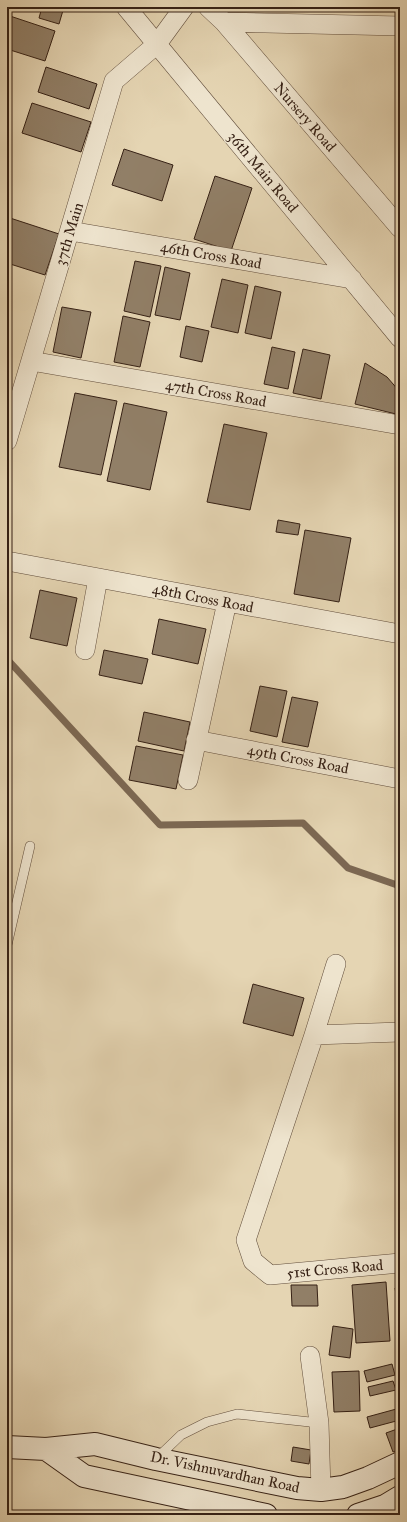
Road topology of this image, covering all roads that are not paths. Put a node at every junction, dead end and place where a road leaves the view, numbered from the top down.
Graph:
1 (126, 7) edge
2 (184, 7) edge
3 (208, 7) edge
4 (224, 22) junction
5 (400, 26) edge
6 (157, 44) junction
7 (400, 228) edge
8 (70, 231) junction
9 (352, 279) junction
10 (400, 338) edge
11 (32, 361) junction
12 (400, 425) edge
13 (7, 441) edge
14 (7, 561) edge
15 (98, 578) junction
16 (227, 602) junction
17 (400, 634) edge
18 (85, 650) dead end
19 (196, 740) junction
20 (400, 779) edge
21 (188, 780) dead end
22 (30, 846) dead end
23 (7, 944) edge
24 (336, 964) dead end
25 (400, 1032) edge
26 (314, 1034) junction
27 (400, 1263) edge
28 (310, 1356) dead end
29 (319, 1423) junction
30 (7, 1447) edge
31 (46, 1449) junction
32 (156, 1459) junction
33 (400, 1464) edge
34 (321, 1490) junction
35 (400, 1497) edge
36 (225, 1511) edge
37 (266, 1515) edge
38 (358, 1515) edge

1 - 6 street, 36th Main Road
2 - 6 street, 37th Main
3 - 4 street, Nursery Road
4 - 5 street
4 - 7 street, Nursery Road
6 - 8 street, 37th Main
6 - 9 street, 36th Main Road
8 - 9 street, 46th Cross Road
8 - 11 street, 37th Main
9 - 10 street, 36th Main Road
11 - 12 street, 47th Cross Road
11 - 13 street, 37th Main
14 - 15 street, 48th Cross Road
15 - 16 street, 48th Cross Road
15 - 18 street
16 - 17 street, 48th Cross Road
16 - 19 street
19 - 20 street, 49th Cross Road
19 - 21 street
22 - 23 lane
24 - 26 street
25 - 26 street
26 - 27 street, 51st Cross Road
28 - 29 street
29 - 32 lane
29 - 34 street
30 - 31 main road, Dr. Vishnuvardhan Road
31 - 32 main road, Dr. Vishnuvardhan Road
31 - 36 main road
32 - 34 main road, Dr. Vishnuvardhan Road
33 - 34 main road, Dr. Vishnuvardhan Road
35 - 38 main road
36 - 37 main road

